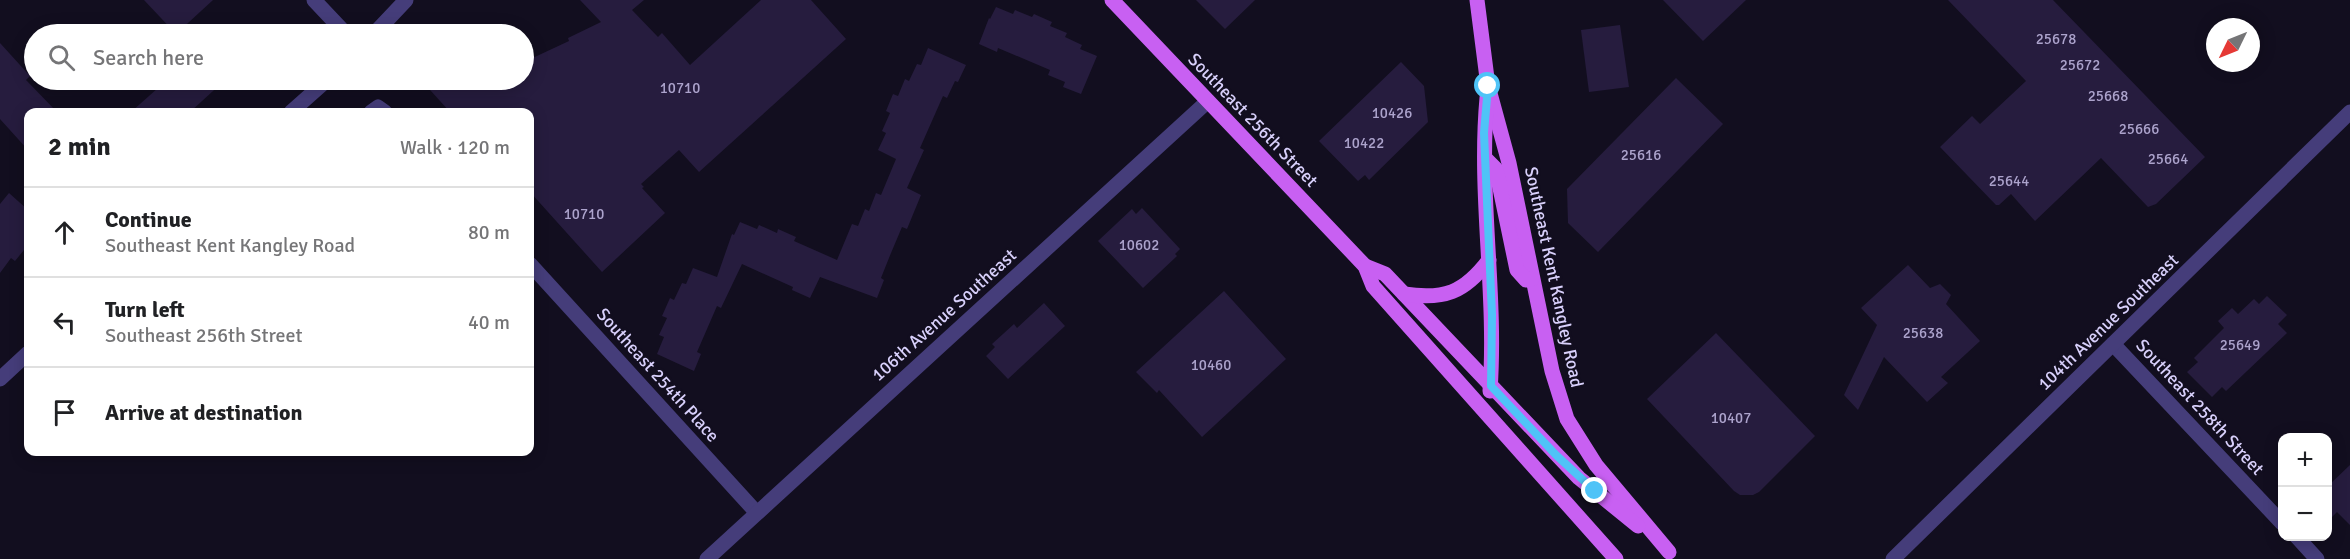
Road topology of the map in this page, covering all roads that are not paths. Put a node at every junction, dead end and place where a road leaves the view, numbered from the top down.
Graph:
1 (314, 0) edge
2 (406, 0) edge
3 (1112, 0) edge
4 (1477, 0) edge
5 (337, 24) edge
6 (383, 24) edge
7 (1488, 86) junction
8 (316, 90) edge
9 (1208, 101) junction
10 (296, 108) edge
11 (2350, 112) edge
12 (1485, 159) junction
13 (1489, 260) junction
14 (1365, 266) junction
15 (534, 268) edge
16 (1532, 279) junction
17 (1404, 294) junction
18 (2113, 344) junction
19 (24, 356) edge
20 (2, 373) edge
21 (1491, 386) junction
22 (1488, 414) junction
23 (757, 513) junction
24 (2278, 517) edge
25 (2300, 541) edge
26 (1672, 556) edge
27 (707, 559) edge
28 (1616, 559) edge
29 (1893, 559) edge
30 (2317, 559) edge

1 - 5 street
2 - 6 street
3 - 9 main road, Southeast 256th Street
4 - 7 main road, Southeast Kent Kangley Road
7 - 12 main road, Southeast Kent Kangley Road
7 - 16 main road, Southeast Kent Kangley Road
8 - 10 street
9 - 14 main road, Southeast 256th Street
9 - 23 street, 106th Avenue Southeast
11 - 18 street, 104th Avenue Southeast
12 - 13 main road, Southeast Kent Kangley Road
12 - 16 main road
13 - 17 main road
13 - 21 main road, Southeast Kent Kangley Road
14 - 17 main road, Southeast 256th Street
14 - 22 main road, Southeast 256th Street
15 - 23 street, Southeast 254th Place
16 - 26 main road, Southeast Kent Kangley Road
17 - 21 main road, Southeast 256th Street
18 - 24 street, Southeast 258th Street
18 - 29 street, 104th Avenue Southeast
19 - 20 street
21 - 22 main road, Southeast Kent Kangley Road
21 - 26 main road, Southeast 256th Street
22 - 28 main road, Southeast 256th Street
23 - 27 street, 106th Avenue Southeast
25 - 30 street

